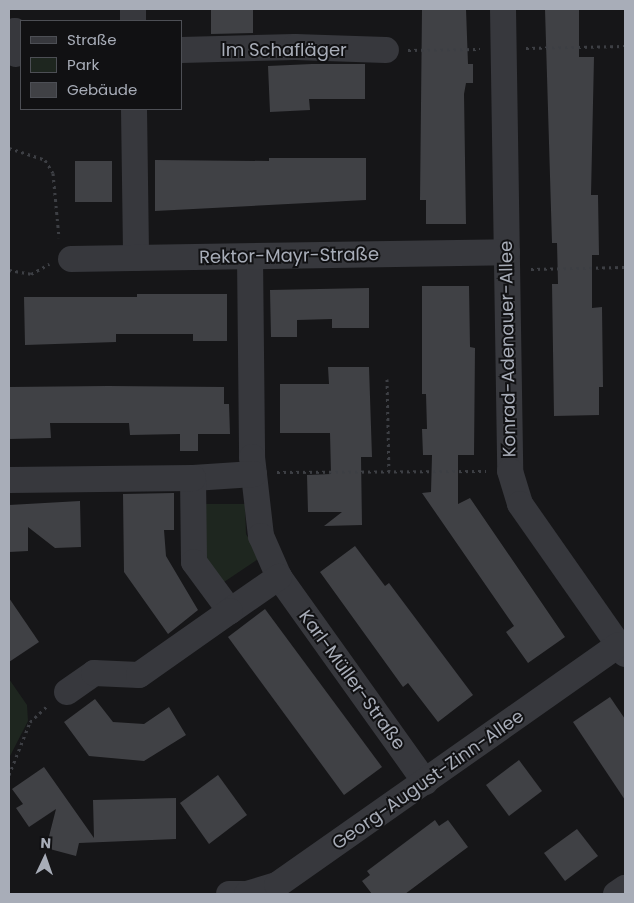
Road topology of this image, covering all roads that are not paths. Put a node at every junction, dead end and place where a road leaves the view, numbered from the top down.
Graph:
1 (503, 9) edge
2 (182, 50) edge
3 (386, 50) dead end
4 (134, 110) edge
5 (250, 257) junction
6 (136, 258) junction
7 (71, 259) road end
8 (507, 261) junction
9 (254, 474) junction
10 (193, 478) junction
11 (9, 480) edge
12 (279, 577) junction
13 (230, 611) junction
14 (622, 649) edge
15 (67, 692) road end
16 (425, 782) junction
17 (625, 888) edge
18 (229, 894) edge
19 (616, 894) edge

1 - 8 street, Konrad-Adenauer-Allee
2 - 3 street, Im Schafläger
4 - 6 street
5 - 6 street, Rektor-Mayr-Straße
5 - 8 street, Rektor-Mayr-Straße
5 - 9 street, Karl-Müller-Straße
6 - 7 street, Rektor-Mayr-Straße
8 - 14 street, Konrad-Adenauer-Allee
9 - 10 street
9 - 12 street, Karl-Müller-Straße
10 - 11 street
10 - 13 street
12 - 13 street
12 - 16 street, Karl-Müller-Straße
13 - 15 street
14 - 16 street, Georg-August-Zinn-Allee
16 - 18 street, Georg-August-Zinn-Allee
17 - 19 street

